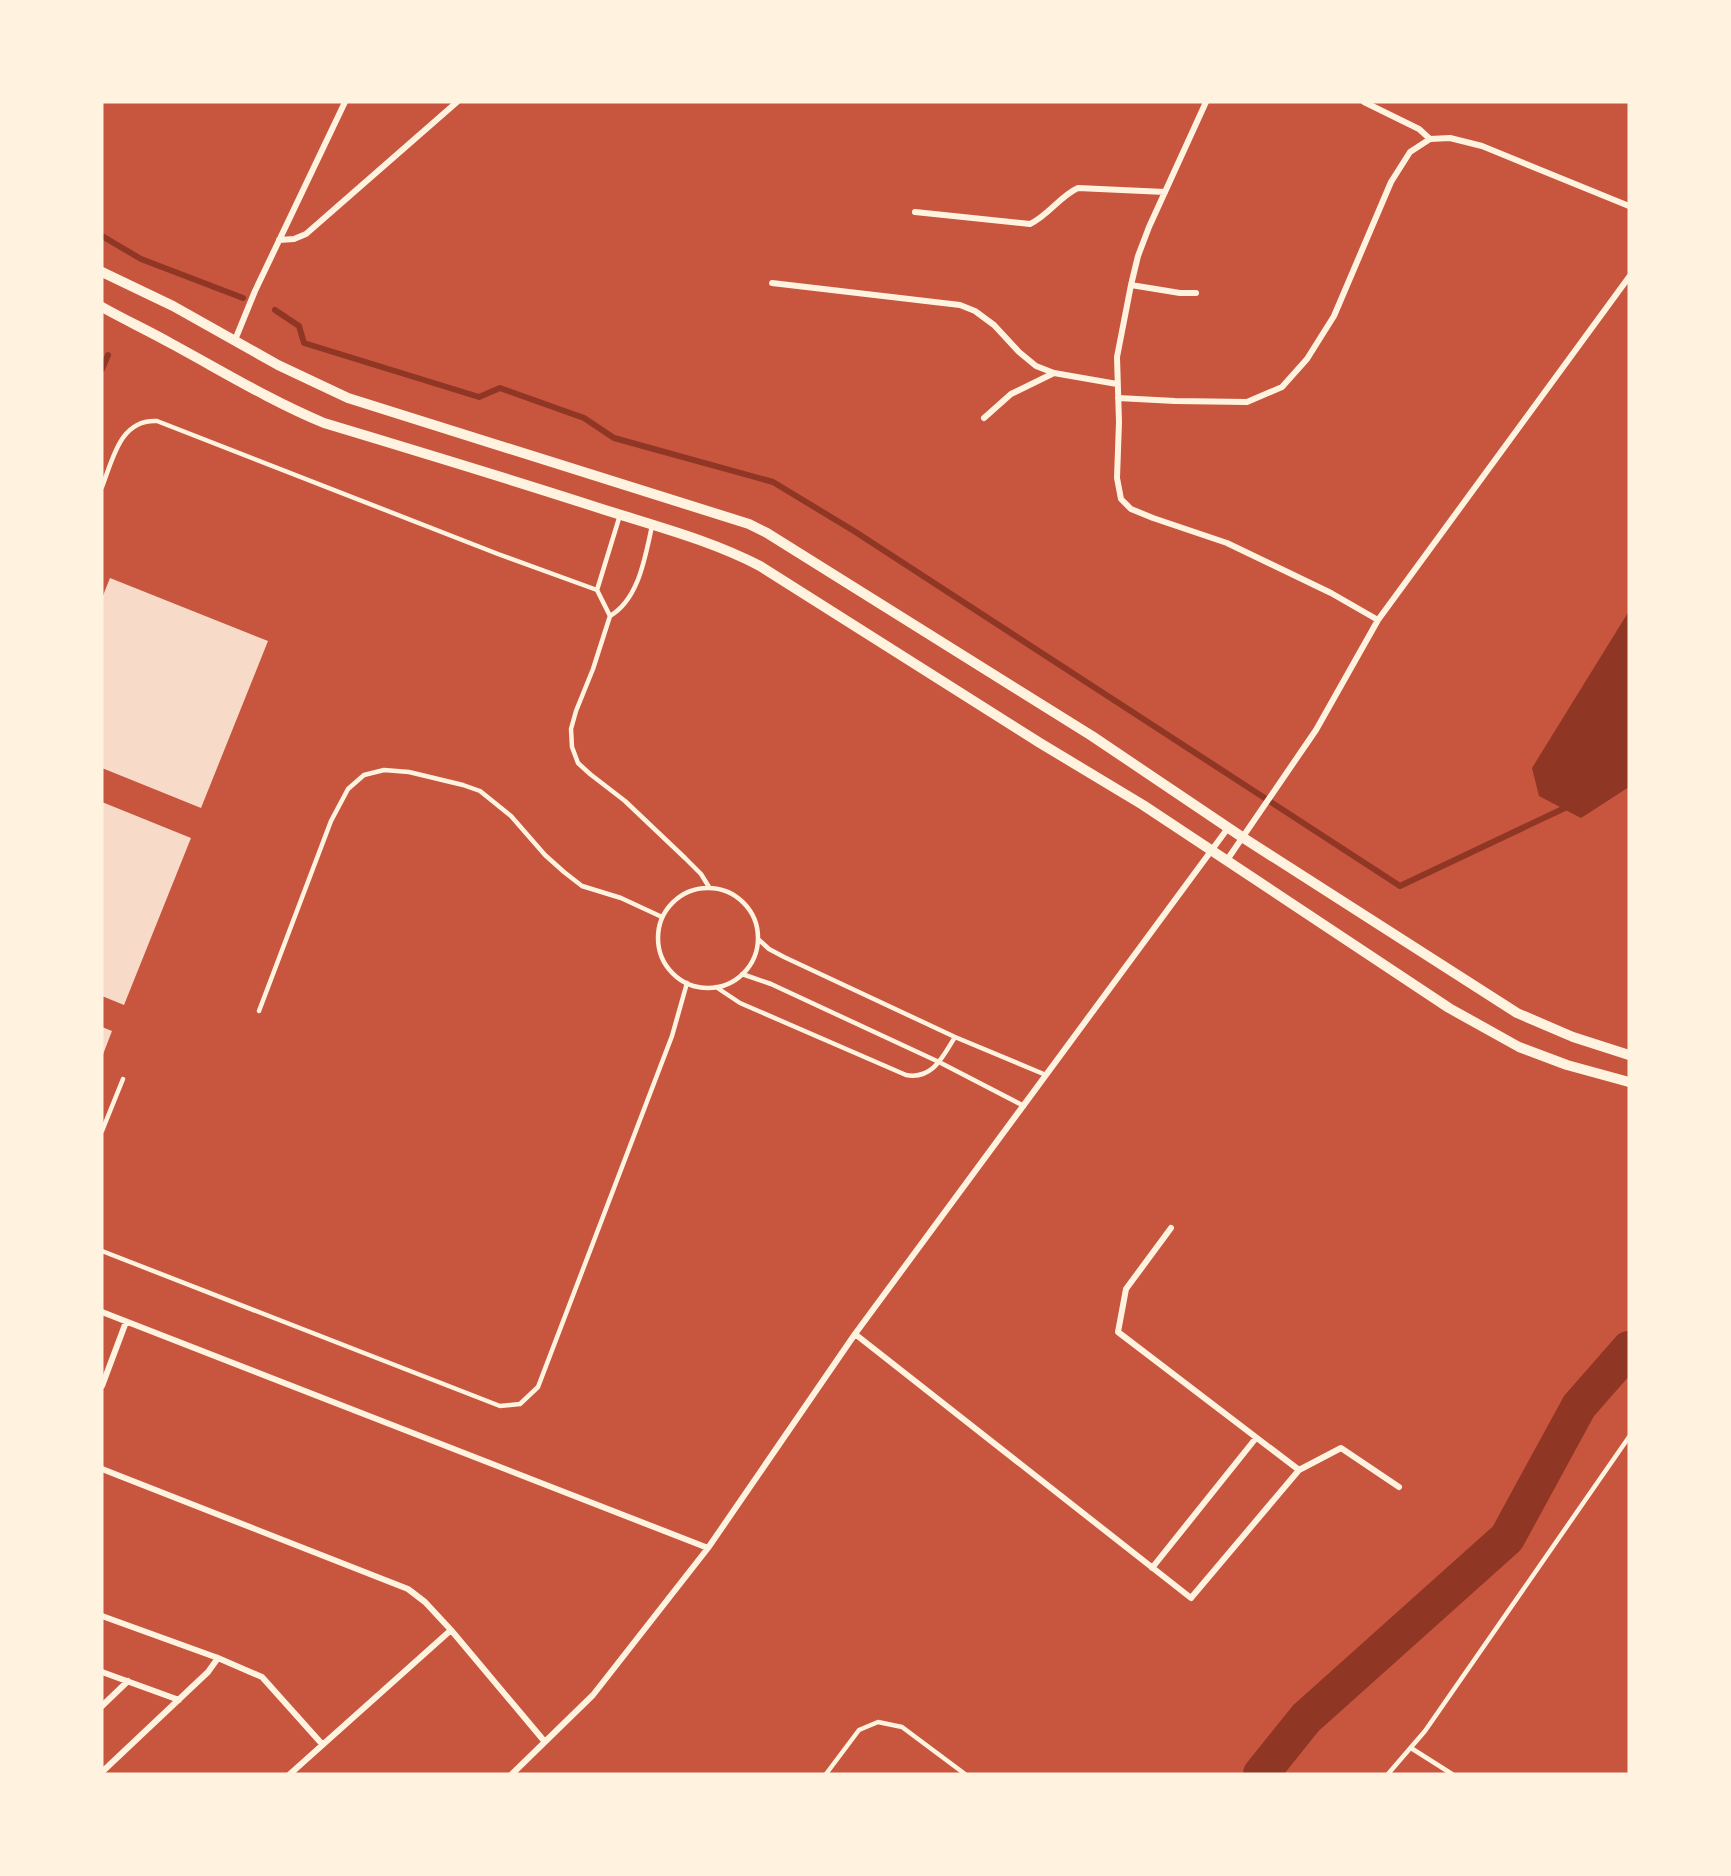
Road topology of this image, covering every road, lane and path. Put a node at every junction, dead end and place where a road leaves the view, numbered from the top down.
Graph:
1 (345, 102) edge
2 (457, 102) edge
3 (1206, 102) edge
4 (1364, 102) edge
5 (1430, 139) junction
6 (1165, 192) junction
7 (1629, 206) edge
8 (915, 212) dead end
9 (279, 240) junction
10 (102, 272) edge
11 (1629, 277) edge
12 (772, 284) dead end
13 (1131, 285) junction
14 (1196, 293) dead end
15 (102, 307) edge
16 (236, 340) junction
17 (1054, 373) junction
18 (1117, 384) junction
19 (1118, 398) junction
20 (984, 418) dead end
21 (102, 487) edge
22 (620, 515) junction
23 (652, 525) junction
24 (597, 590) junction
25 (610, 616) junction
26 (1378, 620) junction
27 (1228, 828) junction
28 (1242, 837) junction
29 (1212, 850) junction
30 (1227, 860) junction
31 (710, 887) junction
32 (662, 917) junction
33 (758, 939) junction
34 (742, 974) junction
35 (687, 983) junction
36 (716, 987) junction
37 (259, 1011) dead end
38 (955, 1037) junction
39 (1629, 1054) edge
40 (939, 1062) junction
41 (1046, 1075) junction
42 (123, 1079) dead end
43 (1629, 1082) edge
44 (1024, 1106) junction
45 (102, 1131) edge
46 (1171, 1228) dead end
47 (102, 1251) edge
48 (102, 1312) edge
49 (126, 1322) junction
50 (855, 1334) junction
51 (102, 1386) edge
52 (1629, 1437) edge
53 (1256, 1438) junction
54 (102, 1469) edge
55 (1299, 1470) junction
56 (1399, 1487) dead end
57 (708, 1548) junction
58 (1152, 1568) junction
59 (102, 1616) edge
60 (451, 1630) junction
61 (218, 1658) junction
62 (102, 1672) edge
63 (128, 1681) junction
64 (179, 1700) junction
65 (102, 1706) edge
66 (545, 1742) junction
67 (322, 1744) junction
68 (1411, 1748) junction
69 (102, 1772) edge
70 (290, 1774) edge
71 (512, 1774) edge
72 (826, 1774) edge
73 (966, 1774) edge
74 (1388, 1774) edge
75 (1452, 1774) edge

1 - 9 street
2 - 9 street
3 - 6 street
4 - 5 street
5 - 7 street
5 - 19 street
6 - 8 street
6 - 13 street
9 - 16 street
10 - 16 street
11 - 26 street
12 - 17 street
13 - 14 street
13 - 18 street
15 - 22 street
16 - 27 street
17 - 18 street
17 - 20 street
18 - 19 street
19 - 26 street
21 - 24 lane
22 - 23 street
22 - 24 lane
23 - 25 lane
23 - 29 street
24 - 25 lane
25 - 31 lane
26 - 28 street
27 - 28 street
27 - 29 street
28 - 30 street
28 - 39 street
29 - 30 street
29 - 41 street
30 - 43 street
31 - 32 lane
31 - 33 lane
32 - 35 lane
32 - 37 lane
33 - 34 lane
33 - 38 lane
34 - 36 lane
34 - 40 lane
35 - 36 lane
35 - 47 lane
36 - 40 lane
38 - 40 lane
38 - 41 lane
40 - 44 lane
41 - 44 street
42 - 45 lane
44 - 50 street
46 - 53 street
48 - 49 street
49 - 51 street
49 - 57 street
50 - 57 street
50 - 58 street
52 - 68 lane
53 - 55 street
53 - 58 street
54 - 60 street
55 - 56 street
55 - 58 street
57 - 66 street
59 - 61 street
60 - 66 street
60 - 67 street
61 - 64 street
61 - 67 street
62 - 63 street
63 - 64 street
63 - 65 street
64 - 69 street
66 - 71 street
67 - 70 street
68 - 74 lane
68 - 75 lane
72 - 73 lane

